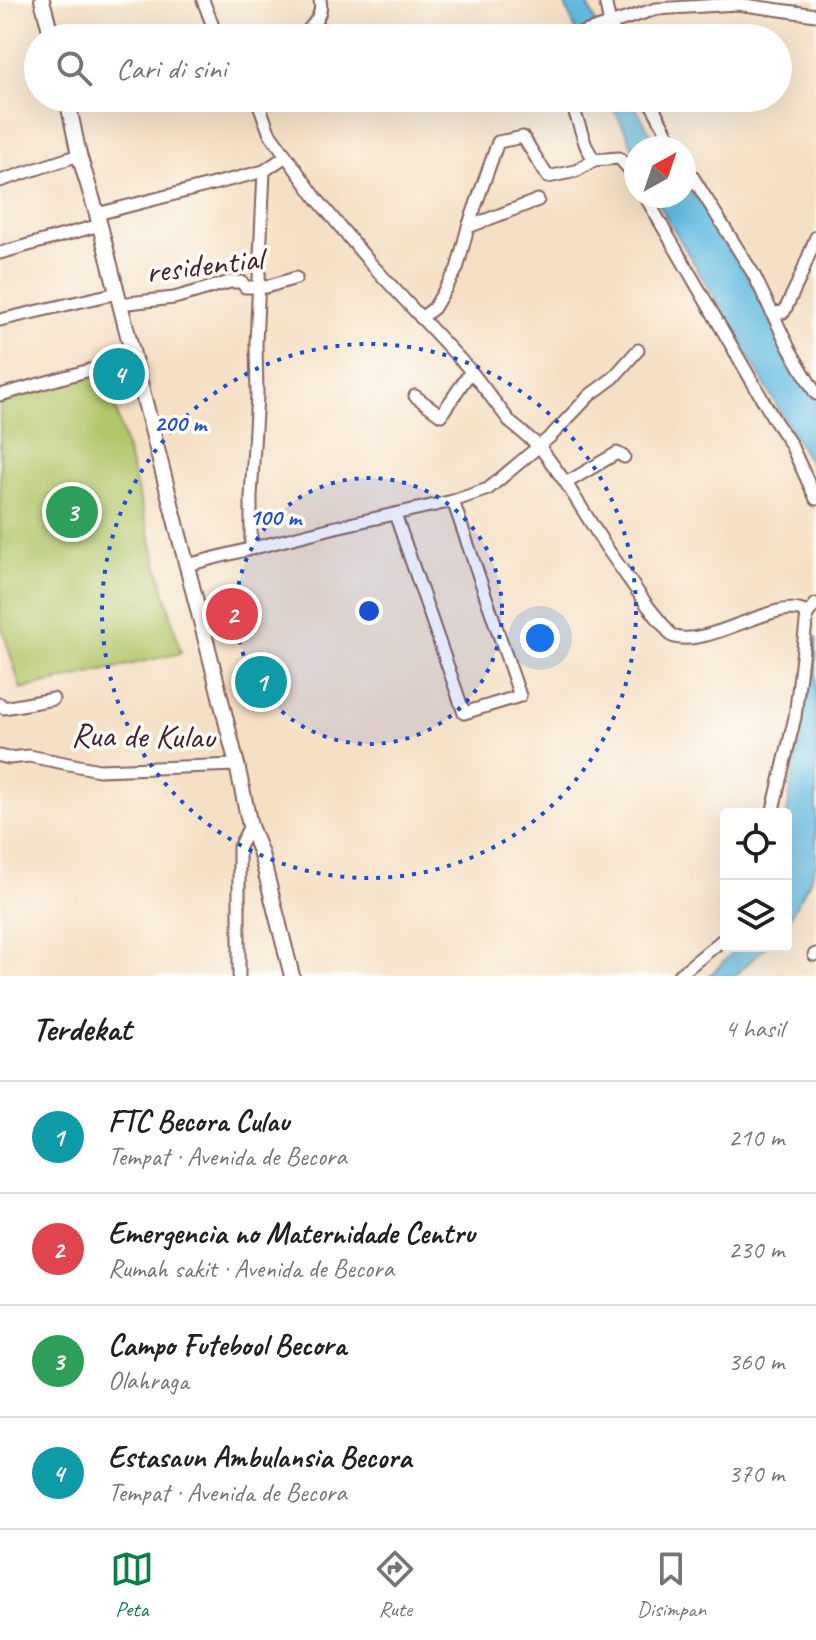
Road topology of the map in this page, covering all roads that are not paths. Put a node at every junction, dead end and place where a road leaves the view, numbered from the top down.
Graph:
1 (42, 0) edge
2 (203, 0) edge
3 (320, 0) edge
4 (605, 0) edge
5 (816, 15) edge
6 (48, 24) edge
7 (212, 24) edge
8 (313, 24) edge
9 (605, 24) edge
10 (608, 24) edge
11 (70, 112) edge
12 (261, 112) edge
13 (575, 112) edge
14 (656, 112) edge
15 (669, 136) edge
16 (79, 155) junction
17 (286, 156) junction
18 (594, 160) junction
19 (624, 165) edge
20 (264, 171) junction
21 (0, 181) edge
22 (696, 182) edge
23 (538, 200) dead end
24 (652, 208) edge
25 (98, 220) junction
26 (468, 227) junction
27 (816, 237) edge
28 (0, 253) edge
29 (296, 278) dead end
30 (259, 287) junction
31 (118, 298) junction
32 (773, 313) junction
33 (421, 318) junction
34 (0, 320) edge
35 (638, 350) dead end
36 (133, 358) junction
37 (471, 371) junction
38 (816, 394) edge
39 (0, 395) edge
40 (415, 396) dead end
41 (539, 446) junction
42 (624, 457) dead end
43 (566, 483) junction
44 (816, 499) edge
45 (453, 501) junction
46 (395, 514) junction
47 (251, 549) junction
48 (187, 565) junction
49 (816, 604) edge
50 (807, 614) junction
51 (53, 699) dead end
52 (0, 704) edge
53 (0, 756) edge
54 (237, 765) junction
55 (773, 808) edge
56 (250, 826) junction
57 (720, 942) edge
58 (239, 976) edge
59 (292, 976) edge
60 (678, 976) edge

1 - 6 main road
2 - 7 street
3 - 8 street
4 - 9 street
5 - 10 street
11 - 16 main road
12 - 17 street
13 - 18 street
14 - 15 street
16 - 21 street
16 - 25 main road
17 - 20 street
17 - 33 street
18 - 19 street
18 - 26 street
20 - 25 street
20 - 30 street
22 - 32 street
23 - 26 street
24 - 44 street
25 - 28 street
25 - 31 main road
26 - 33 street
27 - 32 street
29 - 30 street, residential
30 - 31 street, residential
30 - 47 street
31 - 34 street, residential
31 - 36 main road
32 - 38 street
33 - 37 street
35 - 41 street
36 - 39 street
36 - 48 main road
37 - 40 street
37 - 41 street
41 - 43 street
41 - 45 street
42 - 43 street
43 - 50 street
45 - 46 street
45 - 46 street
46 - 47 street
47 - 48 street
48 - 54 main road
49 - 50 street
50 - 55 street
51 - 52 street
53 - 54 street, Rua de Kulau
54 - 56 main road
56 - 58 street
56 - 59 main road
57 - 60 street

